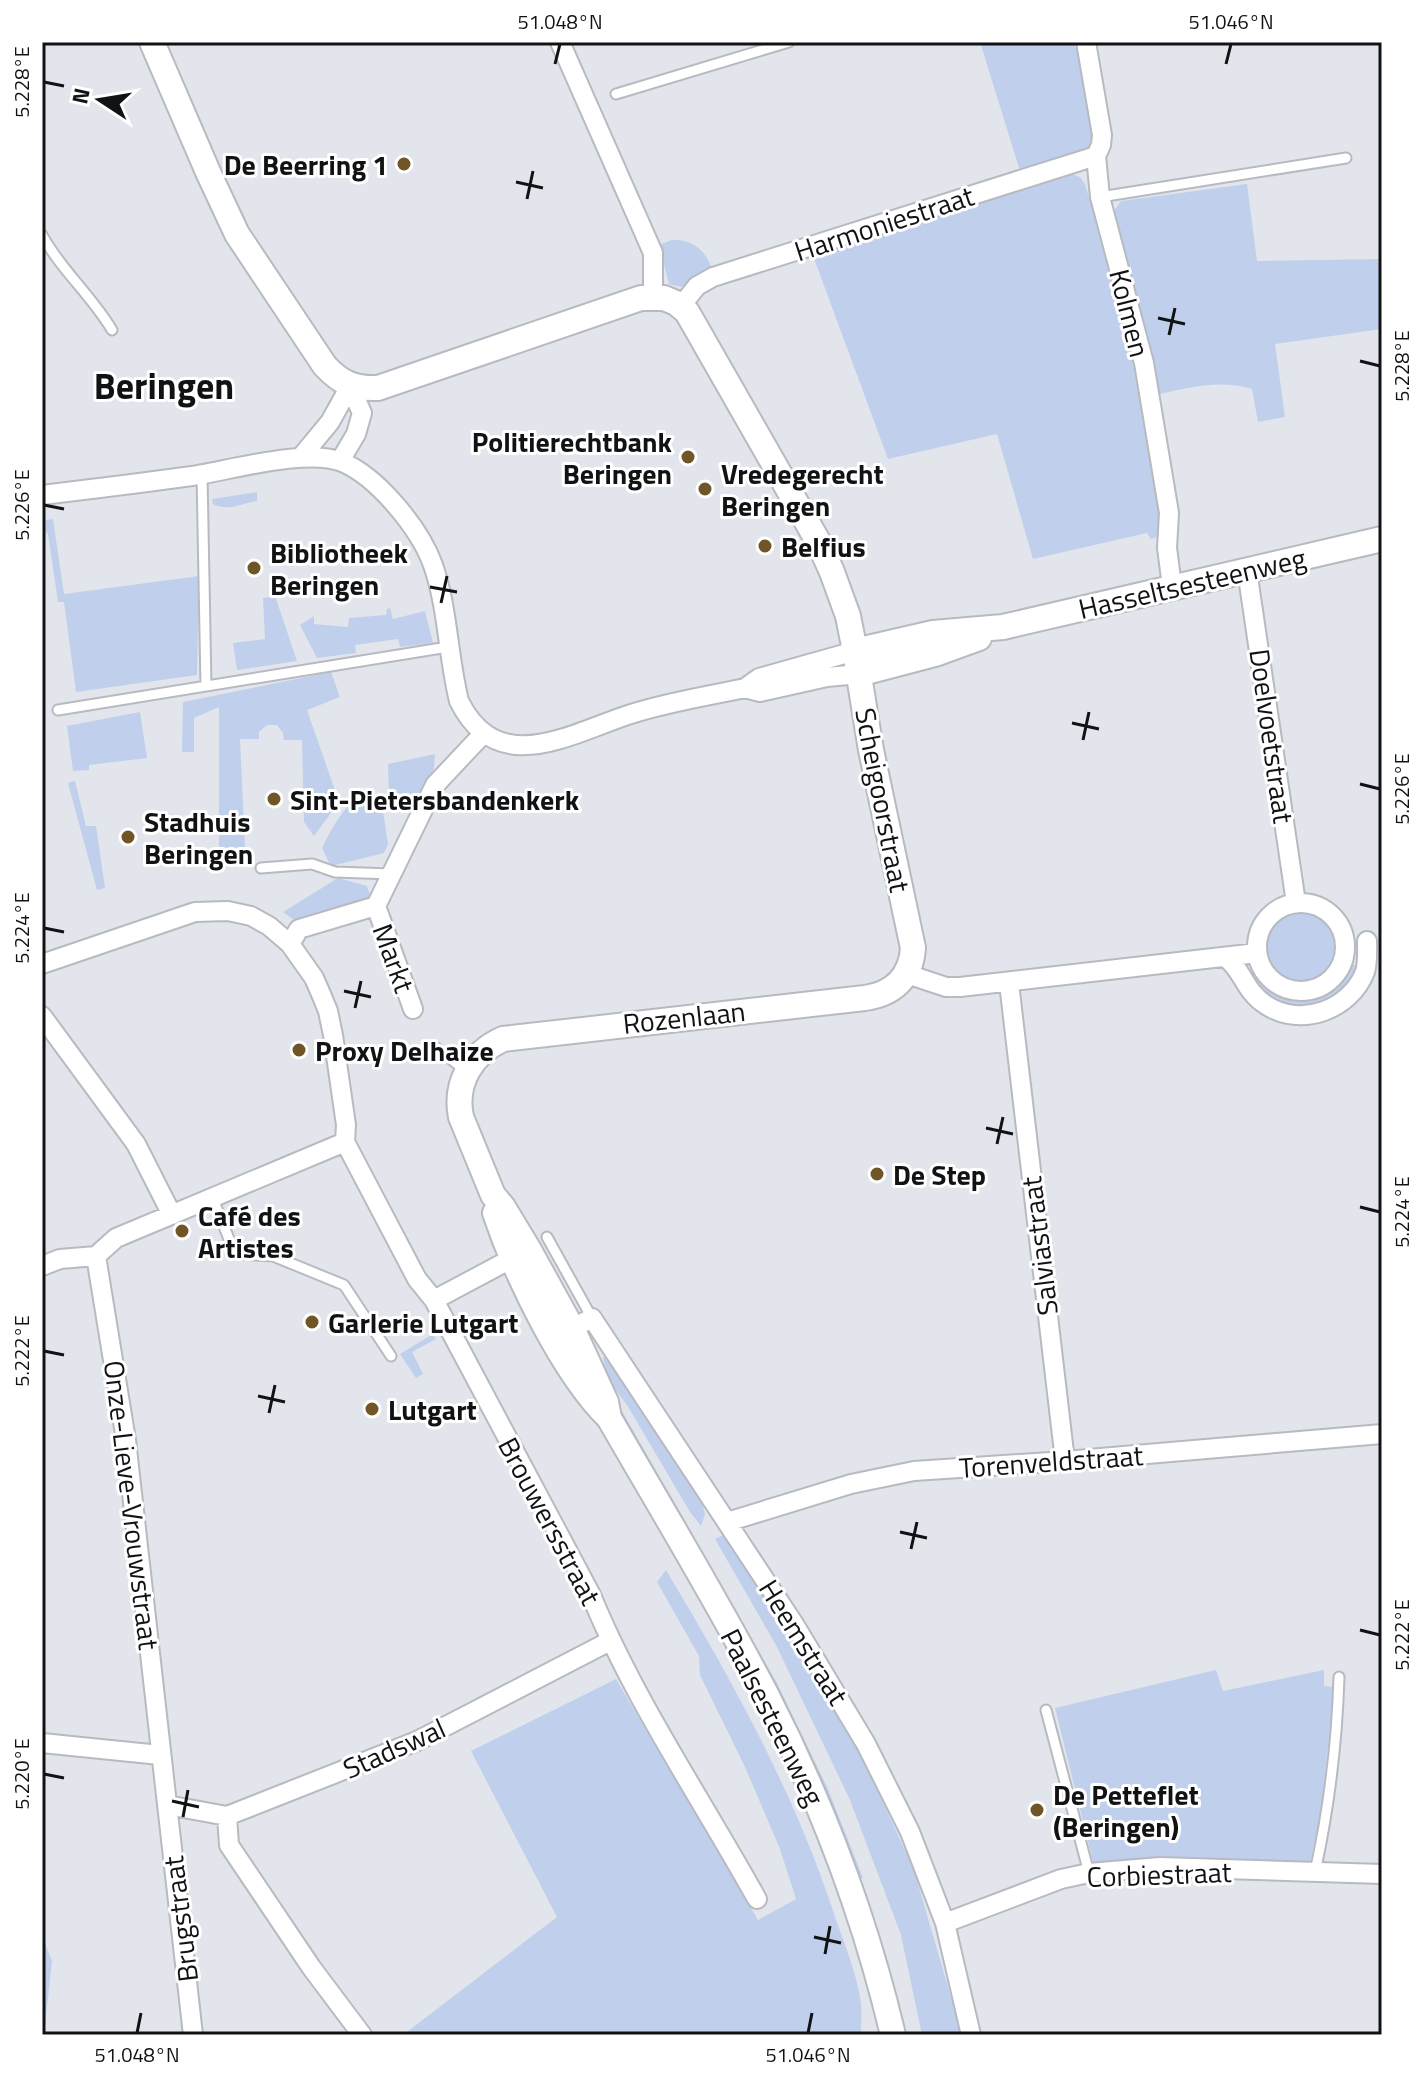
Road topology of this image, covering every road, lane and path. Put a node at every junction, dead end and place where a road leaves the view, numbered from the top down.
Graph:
1 (152, 42) edge
2 (560, 42) edge
3 (789, 42) edge
4 (1086, 42) edge
5 (616, 94) dead end
6 (1096, 156) junction
7 (1346, 158) dead end
8 (1100, 197) junction
9 (42, 235) edge
10 (653, 297) junction
11 (681, 306) junction
12 (112, 330) dead end
13 (350, 386) junction
14 (301, 457) junction
15 (340, 461) junction
16 (202, 474) junction
17 (42, 495) edge
18 (1382, 539) edge
19 (1247, 570) junction
20 (1172, 586) junction
21 (448, 647) junction
22 (857, 662) junction
23 (206, 686) junction
24 (58, 710) dead end
25 (483, 734) junction
26 (261, 868) dead end
27 (392, 874) junction
28 (1296, 903) junction
29 (376, 906) junction
30 (1375, 940) edge
31 (1346, 943) junction
32 (290, 944) junction
33 (1257, 953) junction
34 (1226, 958) junction
35 (42, 964) edge
36 (907, 974) junction
37 (1009, 983) junction
38 (413, 1009) dead end
39 (42, 1016) edge
40 (434, 1046) dead end
41 (466, 1072) junction
42 (345, 1142) junction
43 (213, 1199) junction
44 (172, 1215) junction
45 (529, 1249) junction
46 (96, 1256) junction
47 (42, 1266) edge
48 (434, 1300) junction
49 (573, 1328) junction
50 (391, 1356) dead end
51 (1382, 1434) edge
52 (1065, 1461) junction
53 (727, 1522) junction
54 (610, 1641) junction
55 (1339, 1677) dead end
56 (1046, 1710) dead end
57 (42, 1743) edge
58 (160, 1755) junction
59 (167, 1805) junction
60 (227, 1816) junction
61 (1089, 1873) junction
62 (1315, 1873) junction
63 (1382, 1874) edge
64 (757, 1899) dead end
65 (945, 1923) junction
66 (193, 2035) edge
67 (362, 2035) edge
68 (893, 2035) edge
69 (971, 2035) edge

1 - 13 street
2 - 10 street
3 - 5 lane
4 - 6 street, Kolmen
6 - 8 street, Kolmen
6 - 11 street, Harmoniestraat
7 - 8 lane
8 - 20 street, Kolmen
9 - 12 lane
10 - 11 street
10 - 13 street
11 - 22 street, Scheigoorstraat
13 - 14 street
13 - 15 street
14 - 15 street
14 - 16 street
15 - 21 street
16 - 17 street
16 - 23 lane
18 - 19 street, Hasseltsesteenweg
19 - 20 street, Hasseltsesteenweg
19 - 28 street, Doelvoetstraat
20 - 22 street, Hasseltsesteenweg
21 - 23 lane
21 - 25 street
22 - 25 street, Hasseltsesteenweg
22 - 36 street, Scheigoorstraat
23 - 24 lane
25 - 27 street, Markt
26 - 27 lane
27 - 29 street, Markt
28 - 31 street
28 - 33 street
29 - 32 street, Markt
29 - 38 street, Markt
30 - 31 street
30 - 34 street
31 - 33 street
32 - 35 street
32 - 42 street
33 - 34 street
34 - 37 street
36 - 37 street
36 - 41 street, Rozenlaan
37 - 52 street, Salviastraat
39 - 44 street
40 - 41 lane
41 - 45 street, Paalsesteenweg
42 - 43 street
42 - 48 street, Brouwersstraat
43 - 44 street
43 - 50 lane
44 - 46 street
45 - 48 street
45 - 49 street, Paalsesteenweg
46 - 47 street
46 - 58 street, Onze-Lieve-Vrouwstraat
48 - 54 street, Brouwersstraat
49 - 53 street, Heemstraat
49 - 68 street, Paalsesteenweg
51 - 52 street, Torenveldstraat
52 - 53 street, Torenveldstraat
53 - 65 street, Heemstraat
54 - 60 street, Stadswal
54 - 64 street, Brouwersstraat
55 - 62 lane
56 - 61 lane
57 - 58 street
58 - 59 street, Brugstraat
59 - 60 street
59 - 66 street, Brugstraat
60 - 67 street
61 - 62 street, Corbiestraat
61 - 65 street, Corbiestraat
62 - 63 street, Corbiestraat
65 - 69 street, Heemstraat

